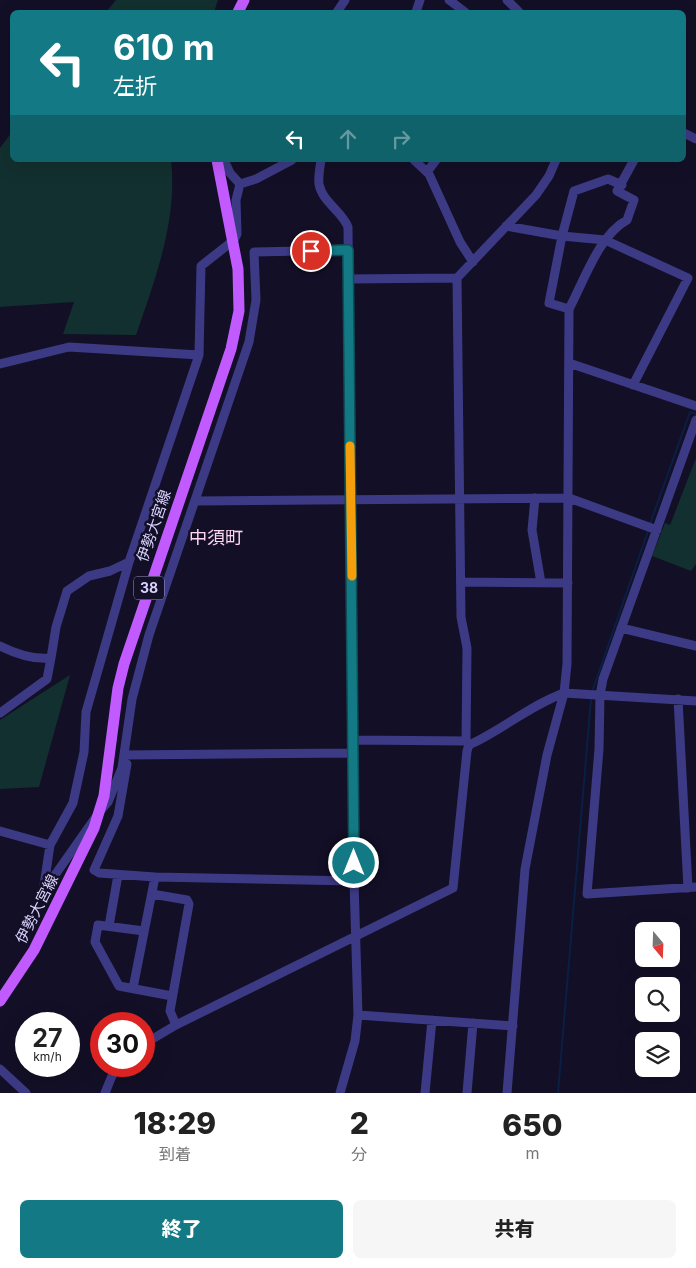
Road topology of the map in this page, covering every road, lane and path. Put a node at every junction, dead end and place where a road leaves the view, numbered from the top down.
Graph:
1 (449, 0) edge
2 (507, 0) edge
3 (462, 10) edge
4 (518, 10) edge
5 (218, 162) edge
6 (225, 162) edge
7 (288, 162) edge
8 (321, 162) edge
9 (416, 162) edge
10 (434, 162) edge
11 (555, 162) edge
12 (633, 162) edge
13 (427, 172) junction
14 (240, 184) junction
15 (622, 185) junction
16 (506, 226) junction
17 (562, 236) junction
18 (234, 240) junction
19 (605, 240) junction
20 (348, 250) junction
21 (474, 262) junction
22 (457, 278) junction
23 (348, 279) junction
24 (569, 309) junction
25 (199, 355) junction
26 (569, 363) junction
27 (0, 364) edge
28 (633, 385) junction
29 (696, 406) edge
30 (696, 420) edge
31 (461, 498) junction
32 (535, 498) junction
33 (569, 498) junction
34 (351, 500) junction
35 (197, 501) junction
36 (651, 528) junction
37 (128, 562) junction
38 (461, 582) junction
39 (541, 583) junction
40 (568, 583) junction
41 (621, 628) junction
42 (0, 646) edge
43 (696, 646) edge
44 (52, 658) junction
45 (564, 693) junction
46 (598, 695) junction
47 (678, 699) junction
48 (696, 701) edge
49 (0, 713) edge
50 (354, 740) junction
51 (468, 743) junction
52 (354, 753) junction
53 (127, 756) junction
54 (100, 811) junction
55 (0, 831) edge
56 (50, 845) junction
57 (118, 875) junction
58 (155, 877) junction
59 (354, 881) junction
60 (692, 888) edge
61 (152, 894) junction
62 (109, 926) junction
63 (144, 932) junction
64 (356, 936) junction
65 (133, 988) junction
66 (172, 996) junction
67 (0, 1001) edge
68 (358, 1015) junction
69 (432, 1020) junction
70 (473, 1023) junction
71 (176, 1025) junction
72 (513, 1026) junction
73 (155, 1037) edge
74 (0, 1069) edge
75 (112, 1077) edge
76 (26, 1093) edge
77 (105, 1093) edge
78 (340, 1093) edge
79 (425, 1093) edge
80 (467, 1093) edge
81 (507, 1093) edge

1 - 3 street
2 - 4 street
5 - 18 main road, 伊勢大宮線 / 38
6 - 14 street
7 - 14 street
8 - 20 street
9 - 13 street
10 - 13 street
11 - 16 street
12 - 15 street
13 - 21 street
14 - 18 street
15 - 17 street
15 - 19 street
16 - 17 street
16 - 21 street
17 - 19 street
17 - 24 street
18 - 25 street
18 - 54 main road, 伊勢大宮線 / 38
19 - 24 street
19 - 28 street
20 - 23 street
20 - 35 street
21 - 22 street
22 - 23 street
22 - 31 street
23 - 34 street
24 - 26 street
25 - 27 street
25 - 37 street
26 - 28 street
26 - 33 street
28 - 29 street
30 - 36 street
31 - 32 street
31 - 34 street
31 - 38 street
32 - 33 street
32 - 39 street
33 - 36 street
33 - 40 street
34 - 35 street
34 - 50 street
35 - 53 street
36 - 41 street
37 - 44 street
37 - 56 street
38 - 39 street
38 - 51 street
39 - 40 street
40 - 45 street
41 - 43 street
41 - 46 street
42 - 44 street
44 - 49 street
45 - 46 street
45 - 51 street
45 - 72 street
46 - 47 street
46 - 60 street
47 - 48 street
47 - 60 street
50 - 51 street
50 - 52 street
51 - 64 street
52 - 53 street
52 - 59 street
53 - 54 street
53 - 57 street
54 - 56 street
54 - 67 main road, 伊勢大宮線 / 38
55 - 56 street
57 - 58 street
57 - 62 street
58 - 59 street
58 - 61 street
59 - 64 street
61 - 63 street
61 - 66 street
62 - 63 street
62 - 65 street
63 - 65 street
64 - 68 street
64 - 71 street
65 - 66 street
66 - 71 street
68 - 69 street
68 - 78 street
69 - 70 street
69 - 79 street
70 - 72 street
70 - 80 street
71 - 73 street
72 - 81 street
74 - 76 street
75 - 77 street

